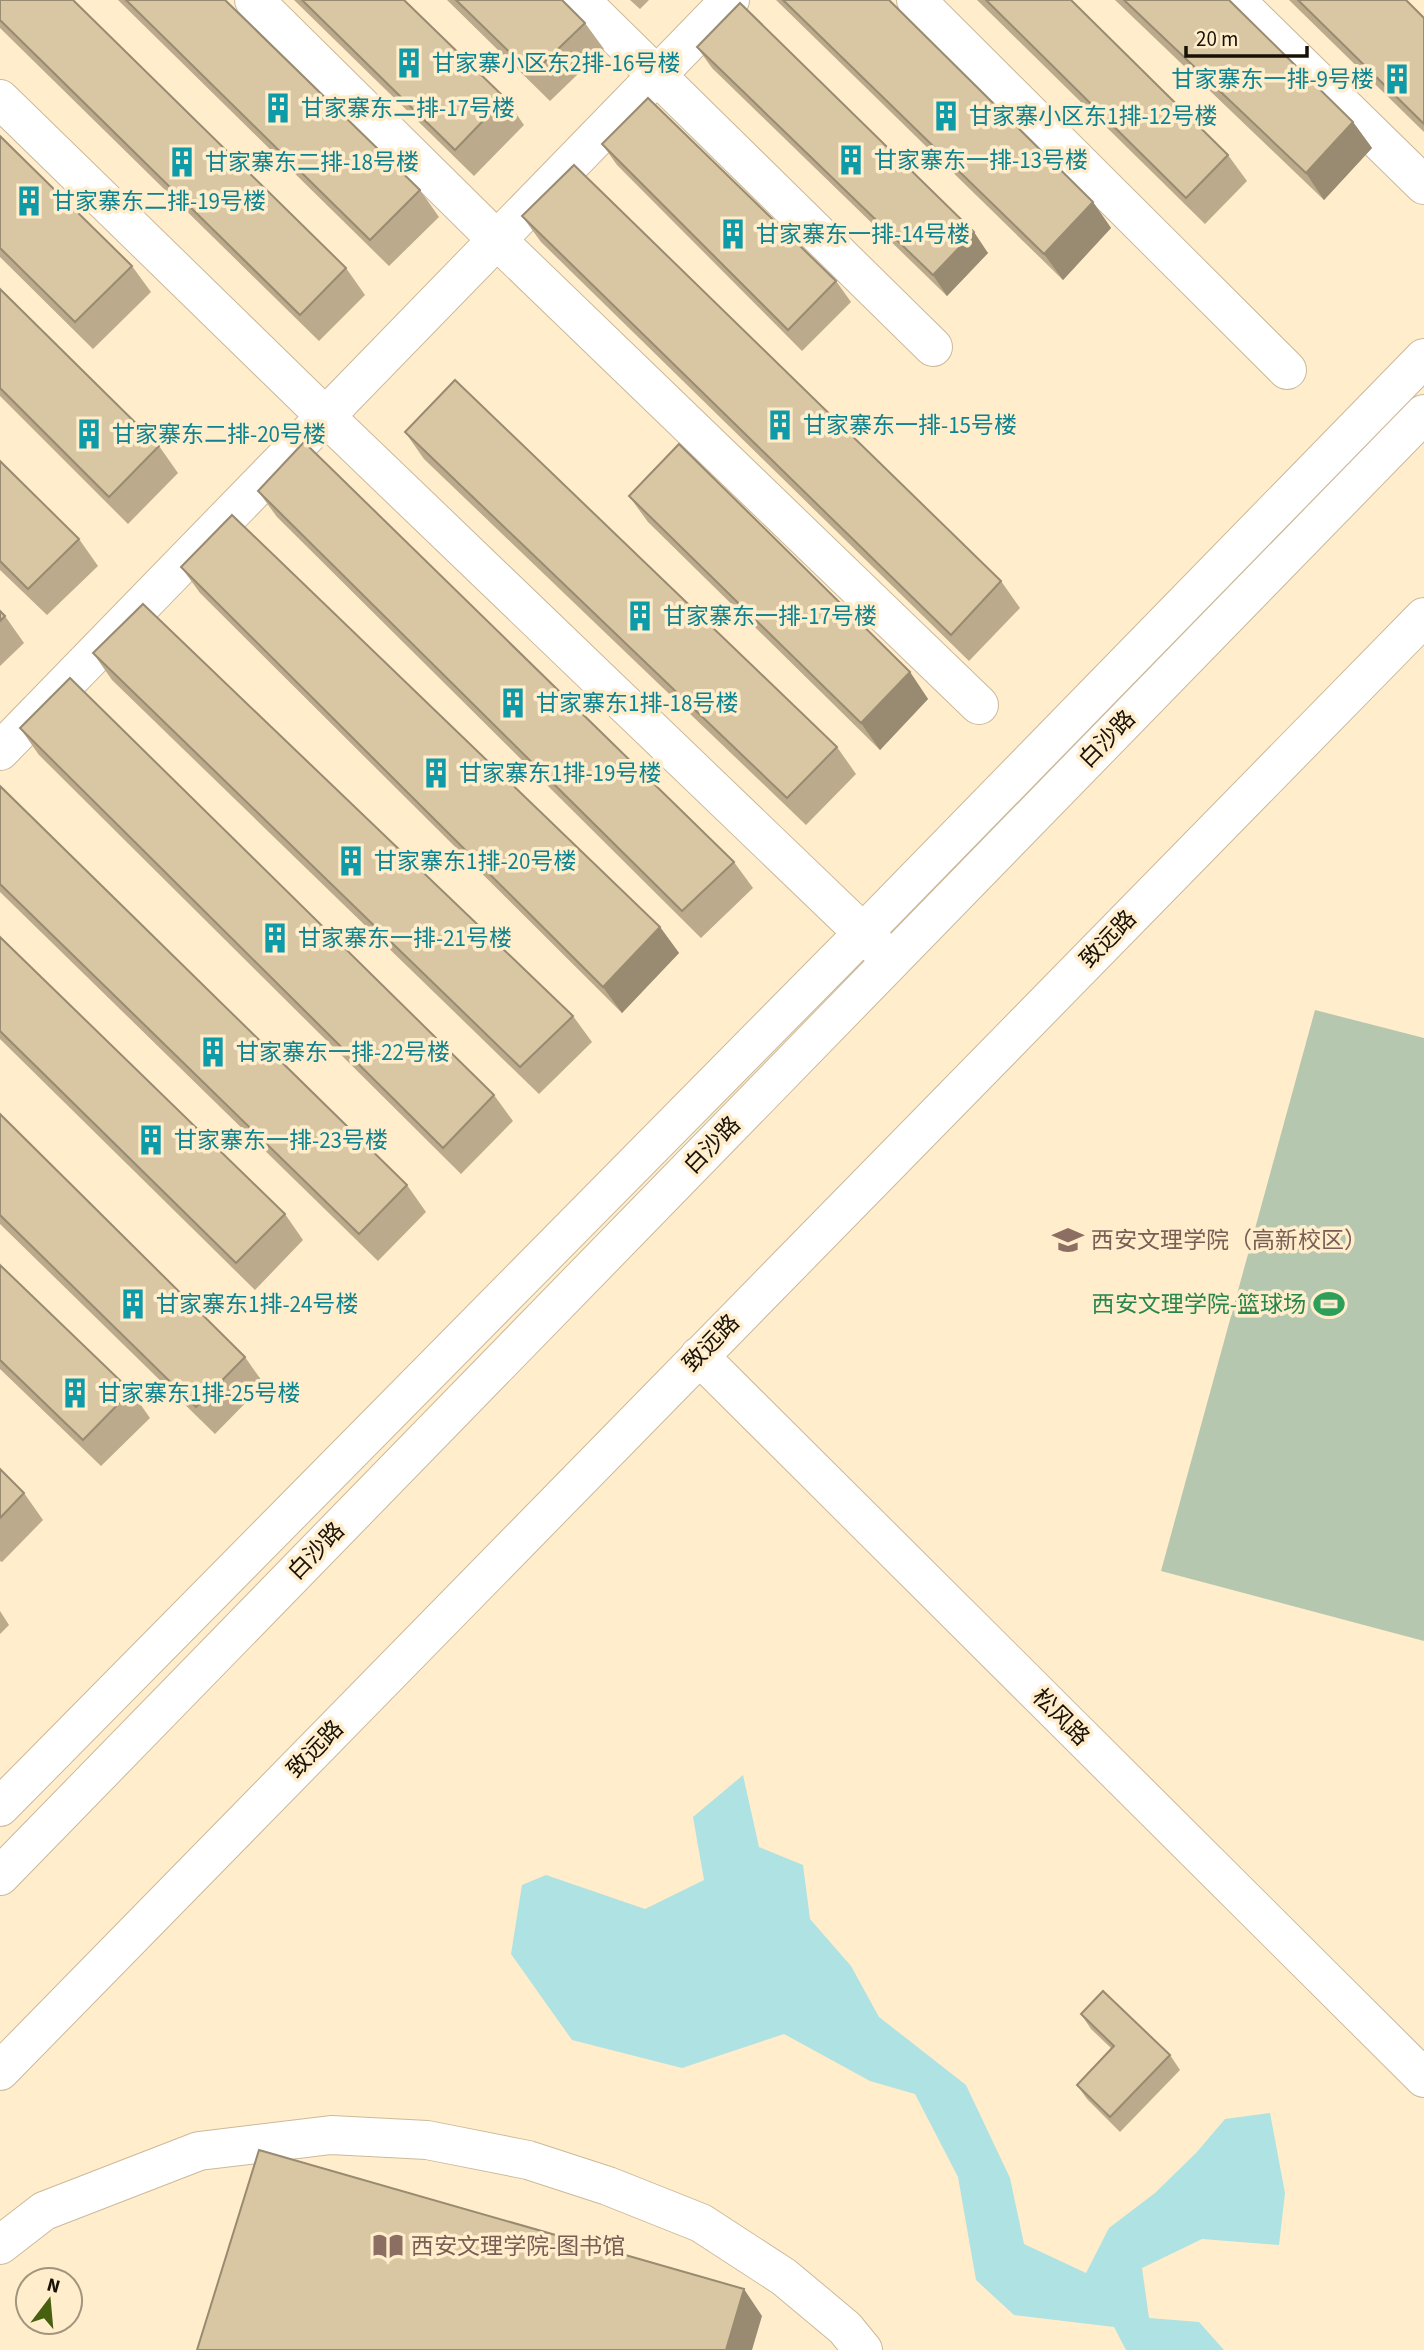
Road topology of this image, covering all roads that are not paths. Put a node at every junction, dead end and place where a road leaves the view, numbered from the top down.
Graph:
1 (254, 0) edge
2 (580, 0) edge
3 (730, 0) edge
4 (916, 0) edge
5 (1235, 0) edge
6 (657, 75) junction
7 (0, 99) edge
8 (1424, 186) edge
9 (497, 240) junction
10 (933, 346) dead end
11 (1424, 358) edge
12 (1287, 370) dead end
13 (325, 416) junction
14 (1421, 424) edge
15 (1424, 617) edge
16 (979, 705) dead end
17 (0, 751) edge
18 (863, 933) junction
19 (892, 960) junction
20 (699, 1356) junction
21 (0, 1807) edge
22 (0, 1876) edge
23 (0, 2071) edge
24 (1424, 2078) edge
25 (0, 2245) edge
26 (863, 2350) edge

1 - 9 street
2 - 6 street
3 - 6 street
4 - 12 street
5 - 8 street
6 - 9 street
6 - 10 street
7 - 13 street
9 - 13 street
9 - 16 street
11 - 18 street, 白沙路
13 - 17 street
13 - 18 street
14 - 19 street, 白沙路
15 - 20 street, 致远路
18 - 19 street
18 - 21 street, 白沙路
19 - 22 street, 白沙路
20 - 23 street, 致远路
20 - 24 street, 松风路
25 - 26 street

